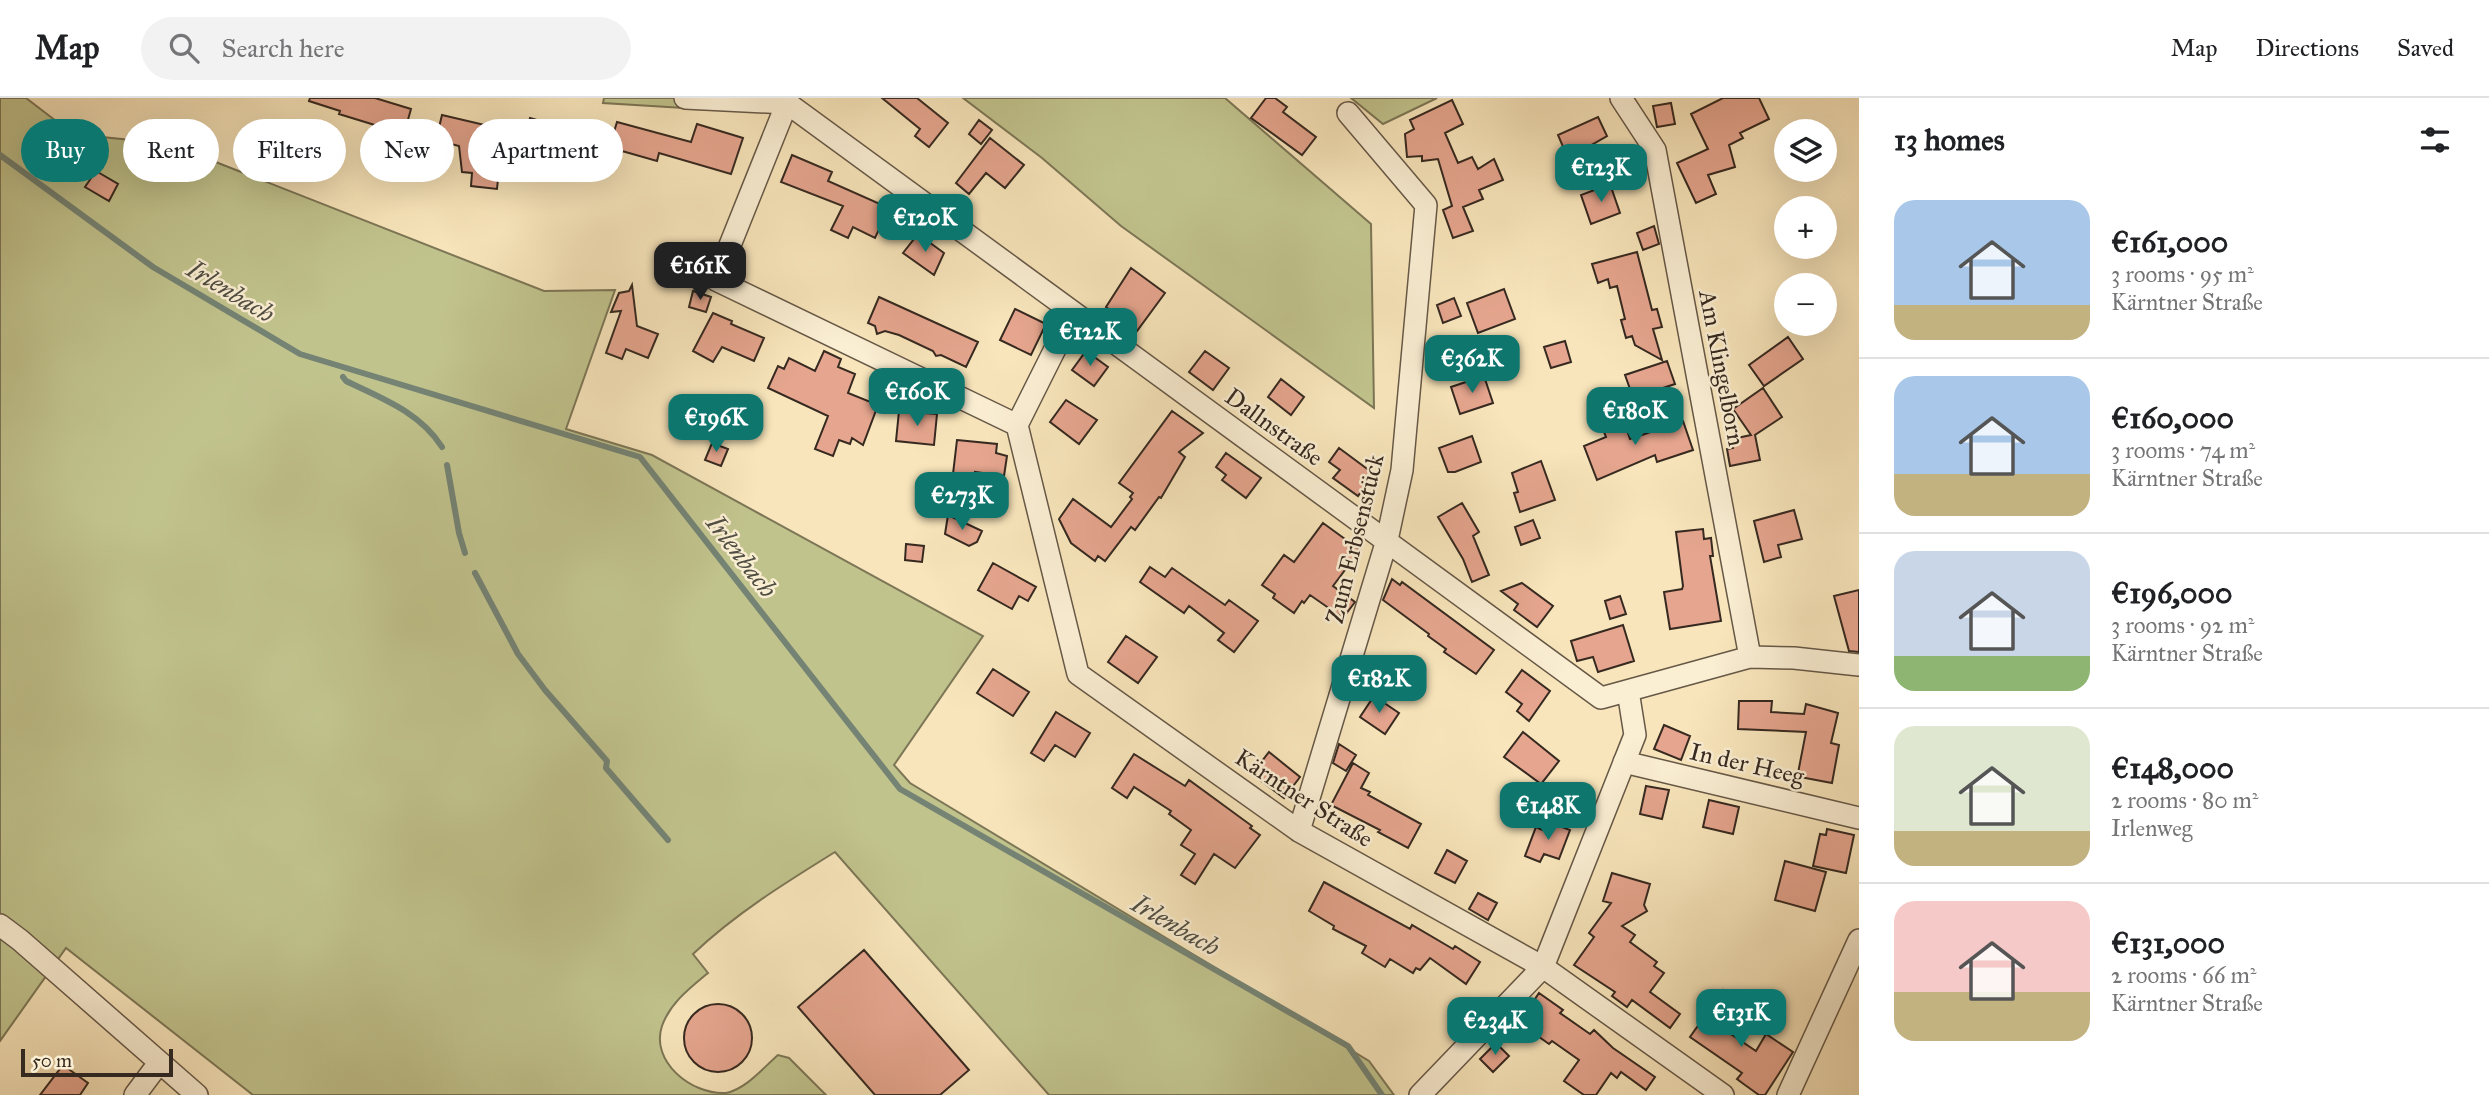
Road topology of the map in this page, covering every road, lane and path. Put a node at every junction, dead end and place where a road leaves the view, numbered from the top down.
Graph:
1 (685, 98) edge
2 (1621, 98) edge
3 (788, 103) junction
4 (1348, 113) dead end
5 (1073, 313) junction
6 (1017, 425) junction
7 (1387, 540) junction
8 (1750, 657) junction
9 (1859, 664) edge
10 (1629, 691) junction
11 (1624, 762) junction
12 (1859, 818) edge
13 (1299, 831) junction
14 (0, 925) edge
15 (1859, 940) edge
16 (1543, 967) junction
17 (159, 1063) junction
18 (135, 1095) edge
19 (197, 1095) edge
20 (1420, 1095) edge
21 (1723, 1095) edge
22 (1788, 1095) edge

1 - 3 street
2 - 8 street, Am Klingelborn
3 - 5 street, Dallnstraße
3 - 6 street
4 - 7 street, Zum Erbsenstück
5 - 6 street
5 - 7 street, Dallnstraße
6 - 13 street, Kärntner Straße
7 - 10 street, Dallnstraße
7 - 13 street, Zum Erbsenstück
8 - 9 street, Dallnstraße
8 - 10 street, Dallnstraße
10 - 11 street
11 - 12 street, In der Heeg
11 - 16 street
13 - 16 street, Kärntner Straße
14 - 17 street
15 - 22 street
16 - 20 street
16 - 21 street, Kärntner Straße
17 - 18 street
17 - 19 street

